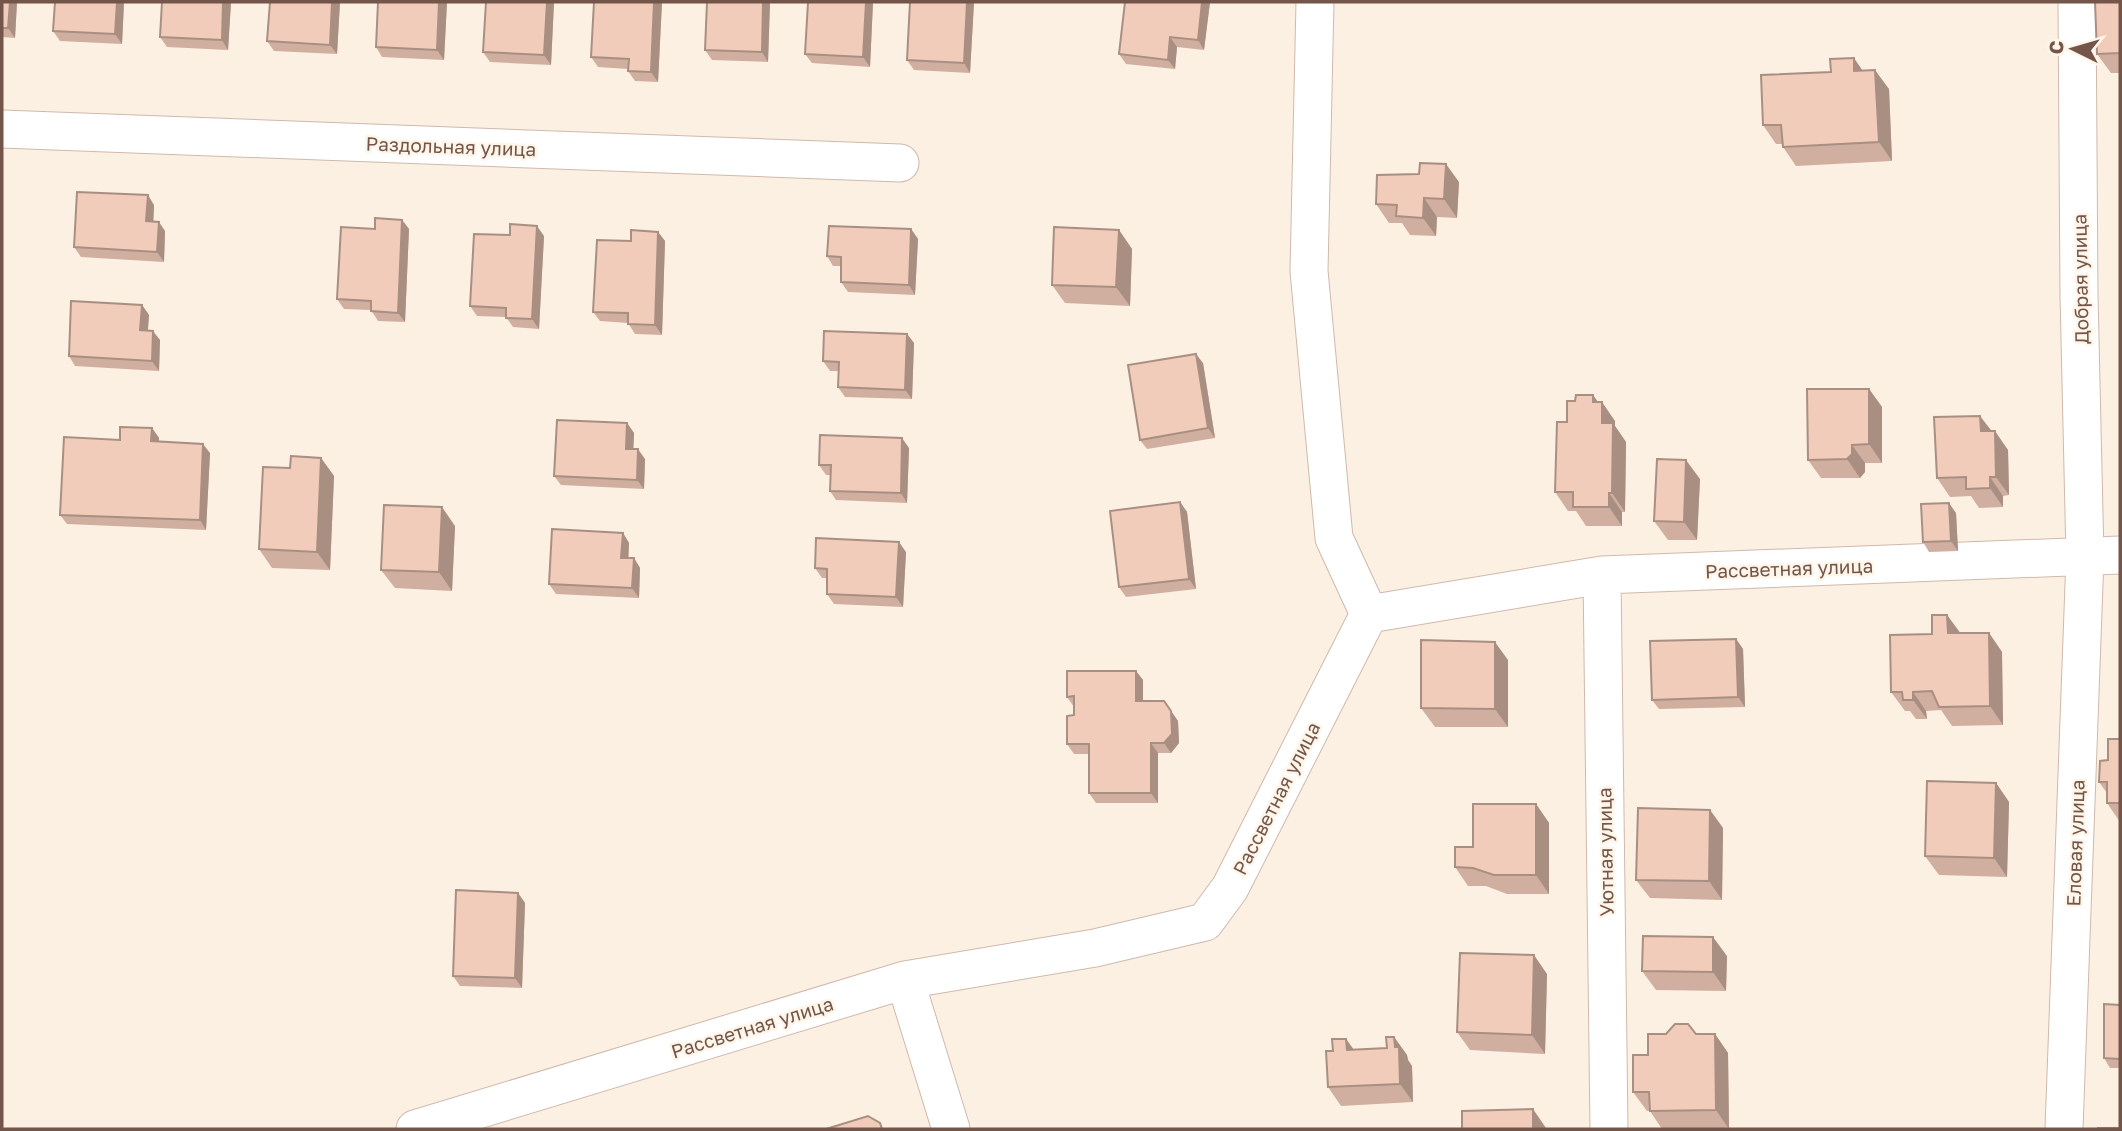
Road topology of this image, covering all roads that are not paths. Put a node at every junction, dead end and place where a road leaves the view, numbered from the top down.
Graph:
1 (1315, 2) edge
2 (2077, 2) edge
3 (2, 129) edge
4 (900, 163) dead end
5 (2103, 556) edge
6 (1602, 575) junction
7 (1369, 614) junction
8 (905, 980) junction
9 (434, 1127) edge
10 (951, 1129) edge
11 (1609, 1129) edge
12 (2064, 1129) edge

1 - 7 street
2 - 5 street, Добрая улица
3 - 4 street, Раздольная улица
5 - 6 street, Рассветная улица
5 - 12 street, Еловая улица
6 - 7 street, Рассветная улица
6 - 11 street, Уютная улица
7 - 8 street, Рассветная улица
8 - 9 street, Рассветная улица
8 - 10 street

